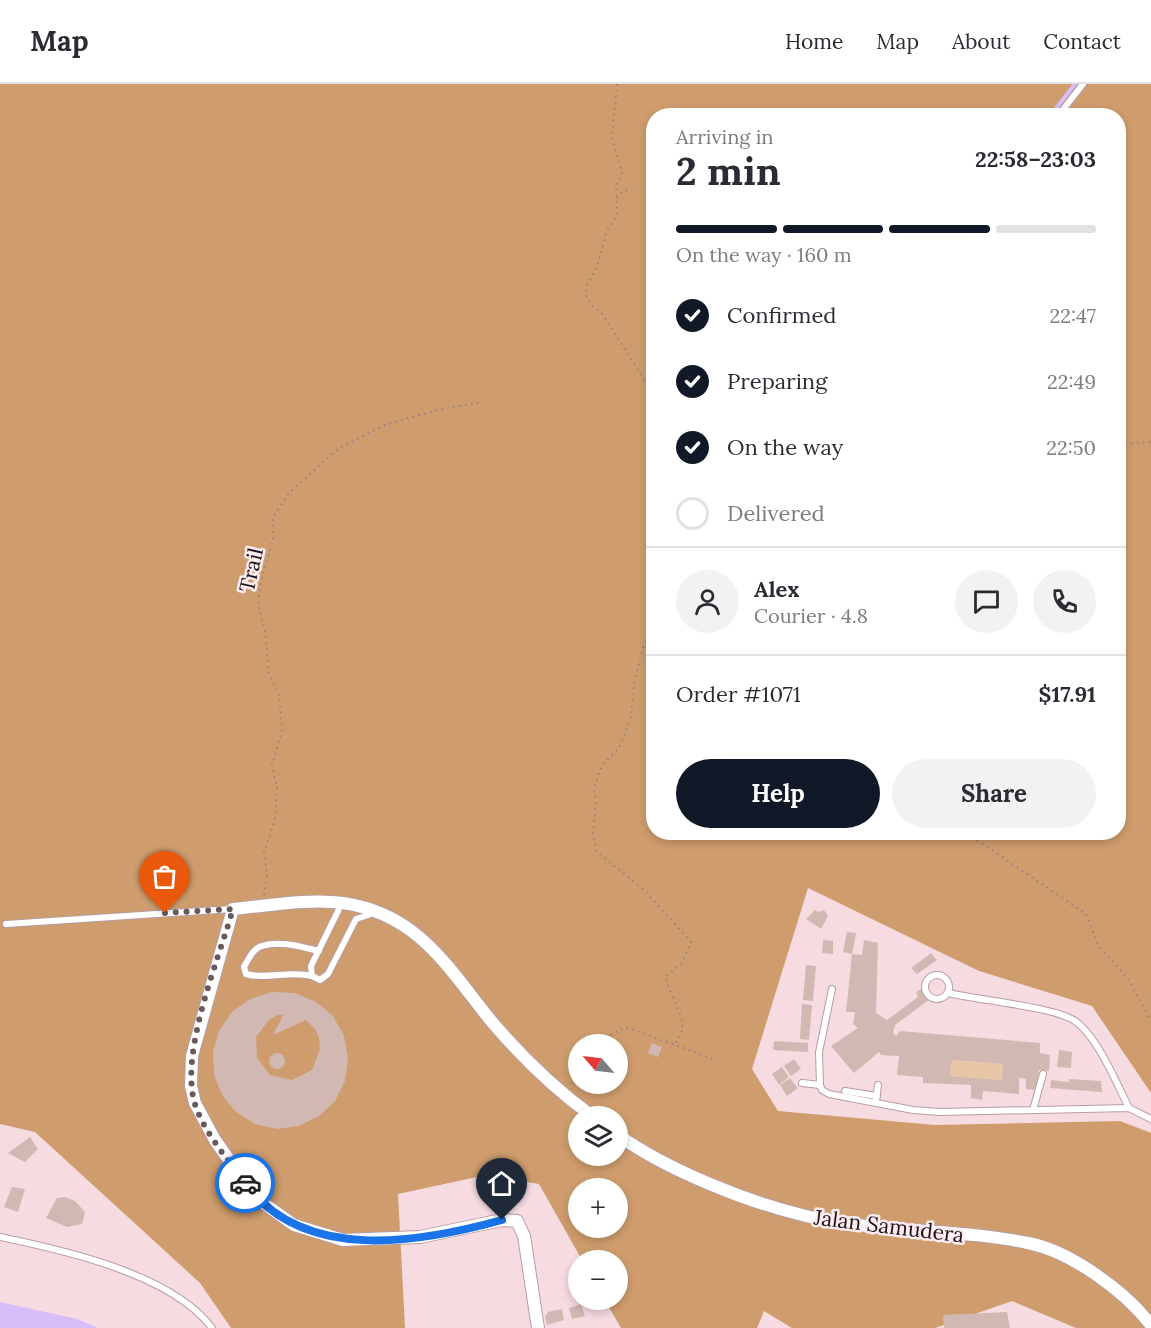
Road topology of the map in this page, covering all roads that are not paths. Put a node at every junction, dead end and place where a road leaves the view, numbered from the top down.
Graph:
1 (1083, 84) edge
2 (1064, 108) edge
3 (342, 903) junction
4 (233, 909) junction
5 (377, 911) junction
6 (6, 924) dead end
7 (319, 951) junction
8 (312, 976) junction
9 (832, 989) dead end
10 (948, 993) junction
11 (1043, 1074) dead end
12 (802, 1083) dead end
13 (820, 1085) junction
14 (878, 1085) dead end
15 (876, 1100) junction
16 (578, 1106) edge
17 (1129, 1108) junction
18 (1033, 1110) junction
19 (1151, 1119) edge
20 (628, 1140) edge
21 (0, 1237) edge
22 (1151, 1325) edge
23 (212, 1328) edge
24 (538, 1328) edge

1 - 2 lane
3 - 4 street
3 - 5 street
3 - 7 lane
4 - 6 lane
4 - 24 street
5 - 8 lane
5 - 16 street
7 - 8 lane
7 - 8 lane
9 - 13 lane
10 - 10 lane
10 - 17 lane
11 - 18 lane
12 - 13 lane
13 - 15 lane
14 - 15 lane
15 - 18 lane
17 - 18 lane
17 - 19 lane
20 - 22 street, Jalan Samudera
21 - 23 lane

